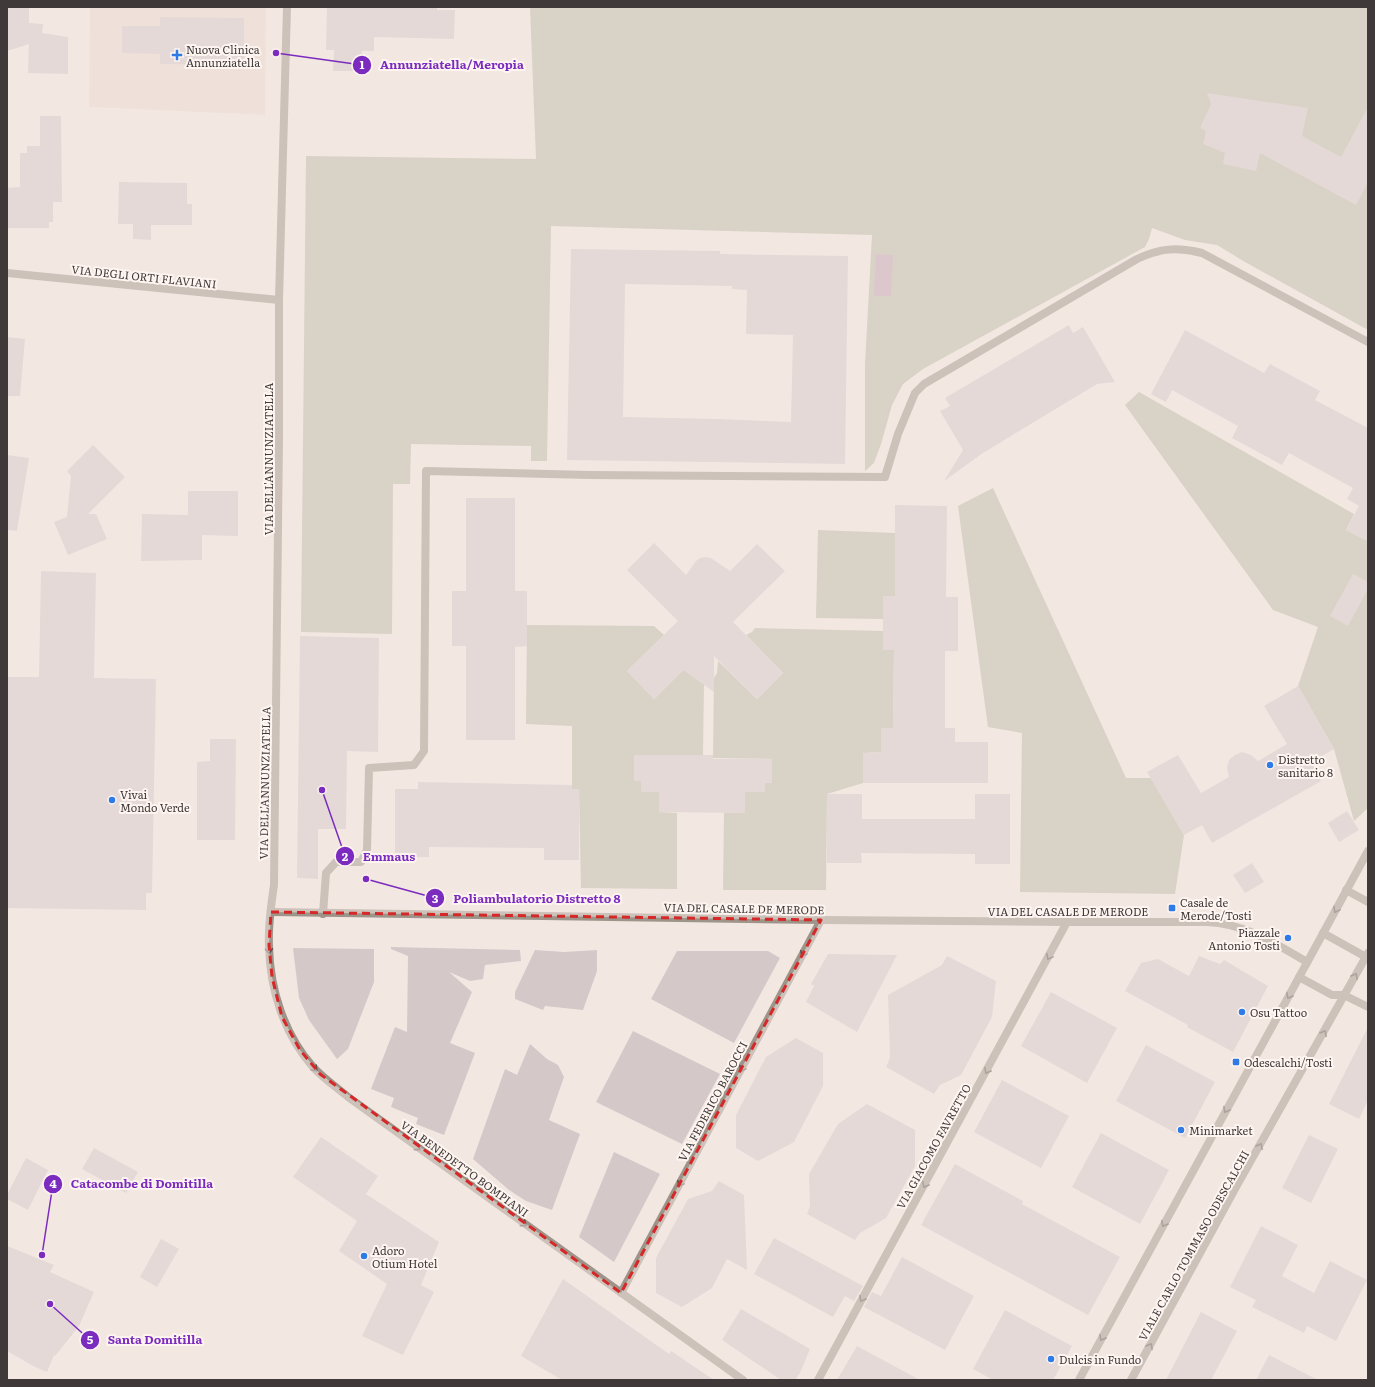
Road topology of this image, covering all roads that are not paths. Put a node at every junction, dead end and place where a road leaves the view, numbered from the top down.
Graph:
1 (287, 7) edge
2 (7, 273) edge
3 (279, 300) junction
4 (1368, 342) edge
5 (1368, 851) edge
6 (1346, 890) junction
7 (1368, 902) edge
8 (271, 912) junction
9 (323, 914) junction
10 (821, 920) junction
11 (1067, 922) junction
12 (1323, 933) junction
13 (1367, 955) edge
14 (1307, 962) junction
15 (1299, 977) junction
16 (1344, 995) junction
17 (1366, 1006) edge
18 (621, 1293) junction
19 (743, 1380) edge
20 (818, 1380) edge
21 (1079, 1380) edge
22 (1131, 1380) edge

1 - 3 street, VIA DELL'ANNUNZIATELLA
2 - 3 street, VIA DEGLI ORTI FLAVIANI
3 - 8 street, VIA DELL'ANNUNZIATELLA
4 - 9 street
5 - 6 street
6 - 7 street
6 -> 12 street
8 - 9 street, VIA DEL CASALE DE MERODE
8 -> 18 street, VIA BENEDETTO BOMPIANI
9 - 10 street, VIA DEL CASALE DE MERODE
10 - 11 street, VIA DEL CASALE DE MERODE
10 -> 18 street, VIA FEDERICO BAROCCI
11 - 14 street, VIA DEL CASALE DE MERODE
11 -> 20 street, VIA GIACOMO FAVRETTO
12 - 13 street
12 - 14 street
16 -> 13 street
14 - 15 street
15 - 16 street
15 -> 21 street
16 - 17 street
22 -> 16 street, VIALE CARLO TOMMASO ODESCALCHI
18 - 19 street, VIA BENEDETTO BOMPIANI

